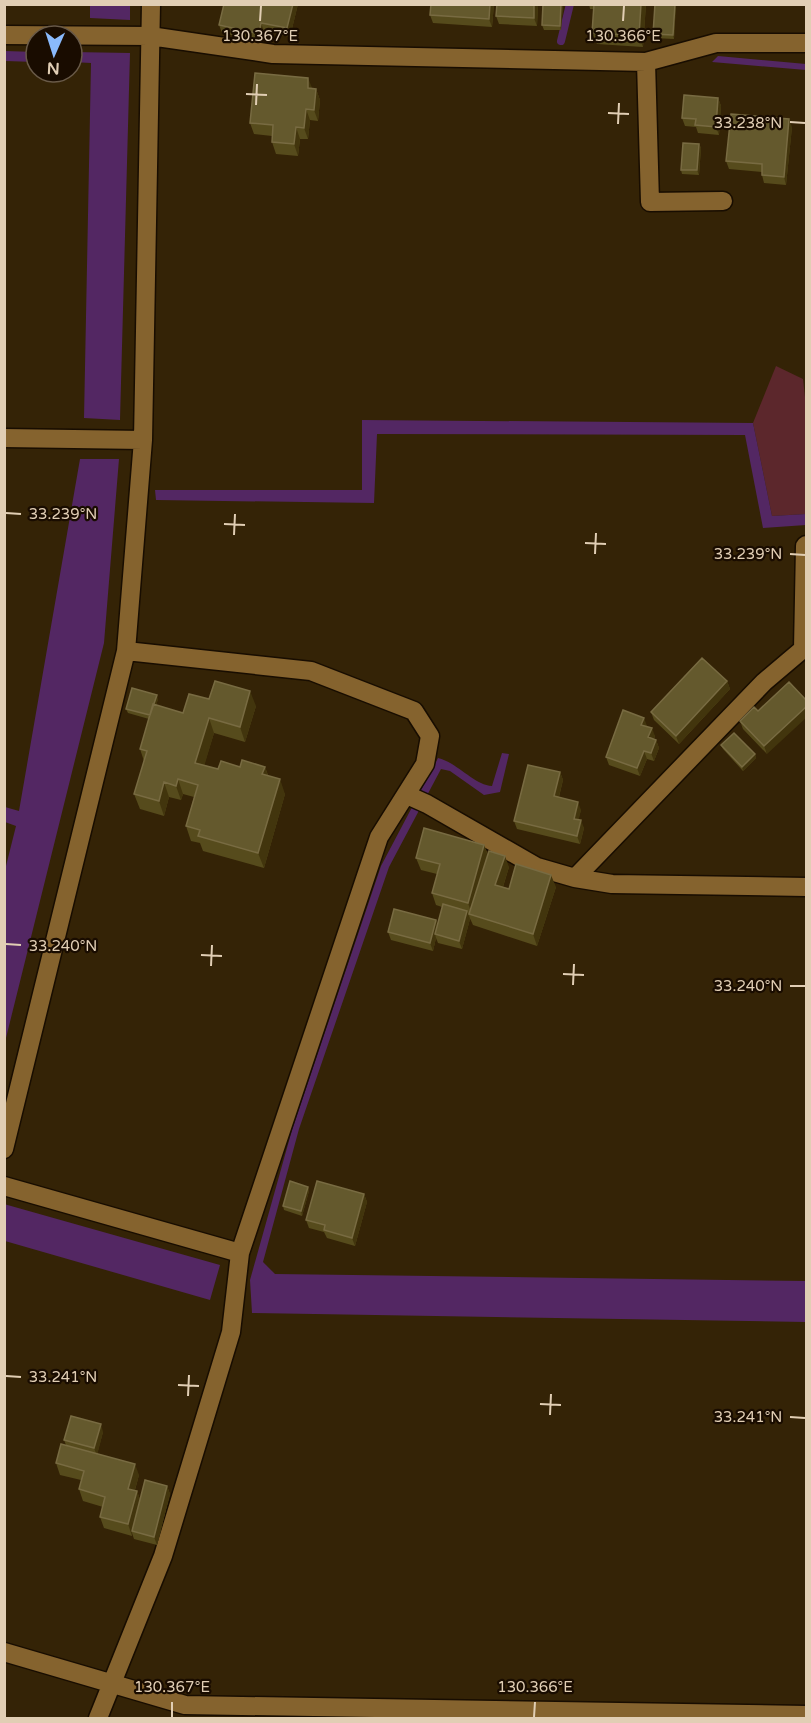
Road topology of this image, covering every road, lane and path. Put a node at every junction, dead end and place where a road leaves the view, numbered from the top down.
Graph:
1 (151, 4) edge
2 (4, 35) edge
3 (150, 36) junction
4 (807, 43) edge
5 (646, 62) junction
6 (723, 201) dead end
7 (4, 438) edge
8 (143, 440) junction
9 (807, 545) edge
10 (126, 651) junction
11 (407, 795) junction
12 (575, 878) junction
13 (807, 887) edge
14 (4, 1149) edge
15 (4, 1186) edge
16 (240, 1253) junction
17 (4, 1652) edge
18 (111, 1683) junction
19 (807, 1715) edge
20 (98, 1719) edge

1 - 3 street
2 - 3 street
3 - 5 street
3 - 8 street
4 - 5 street
5 - 6 street
7 - 8 street
8 - 10 street
9 - 12 street
10 - 11 street
10 - 14 street
11 - 12 street
11 - 16 street
12 - 13 street
15 - 16 street
16 - 18 street
17 - 18 street
18 - 19 street
18 - 20 street

